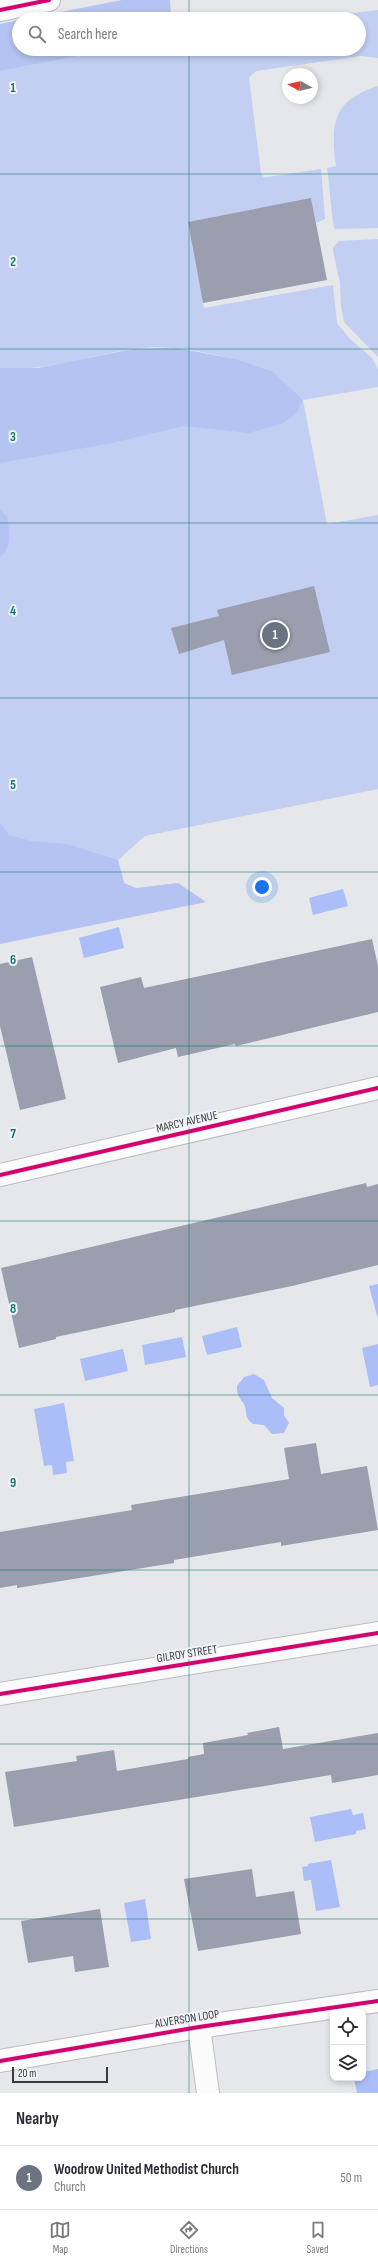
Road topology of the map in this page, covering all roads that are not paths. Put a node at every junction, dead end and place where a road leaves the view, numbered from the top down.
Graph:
1 (49, 0) edge
2 (0, 10) edge
3 (378, 1088) edge
4 (0, 1176) edge
5 (378, 1633) edge
6 (0, 1694) edge
7 (378, 2001) edge
8 (199, 2027) junction
9 (0, 2061) edge
10 (208, 2093) edge

1 - 2 street
3 - 4 street, MARCY AVENUE
5 - 6 street, GILROY STREET
7 - 8 street, ALVERSON LOOP
8 - 9 street, ALVERSON LOOP
8 - 10 street, ALVERSON LOOP

